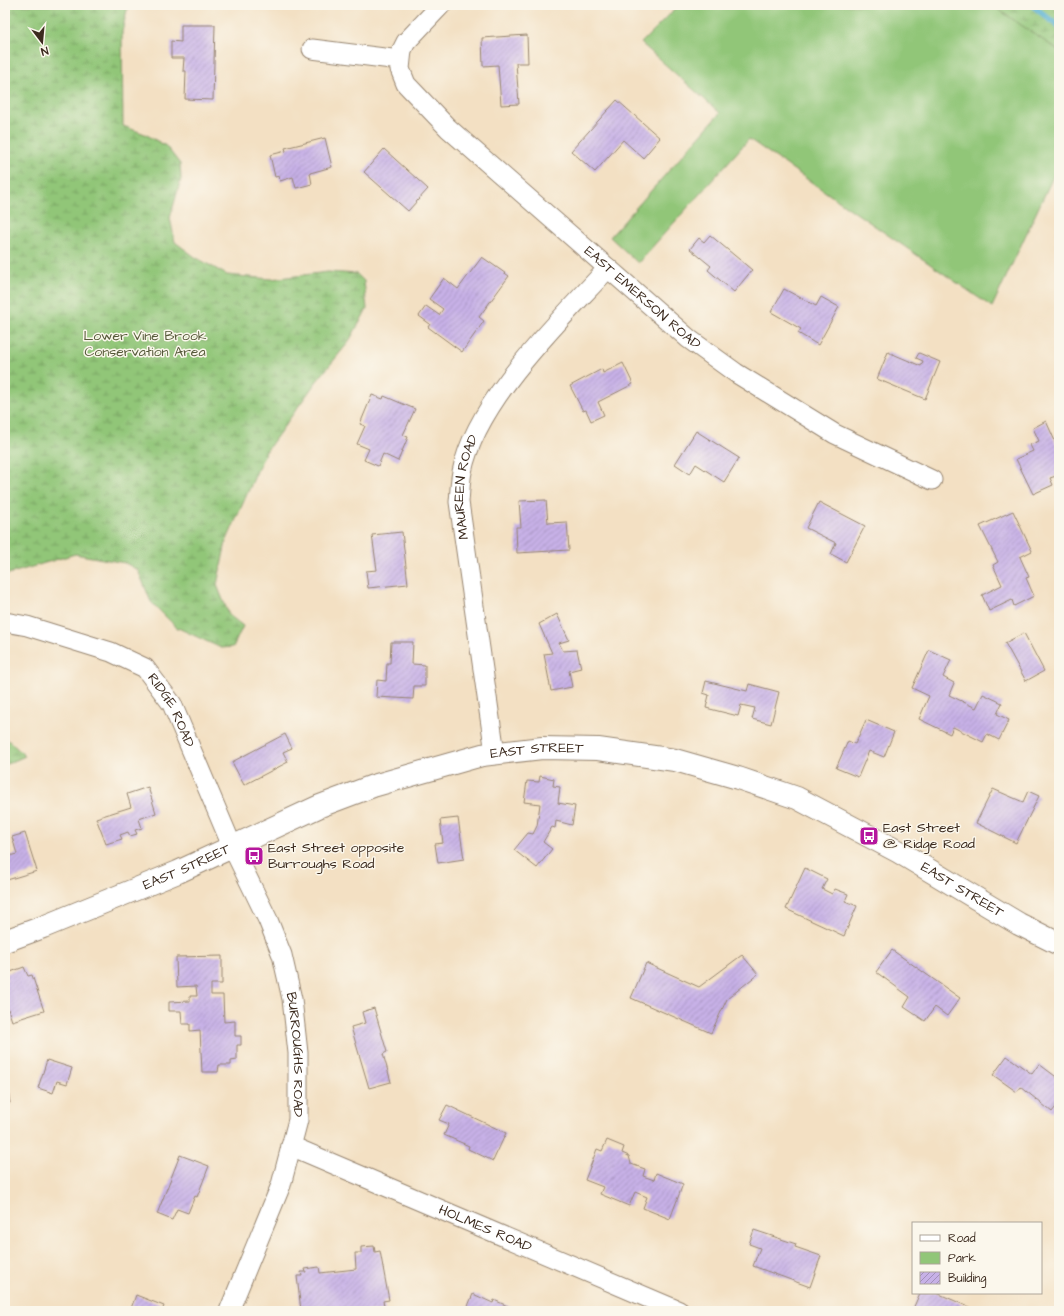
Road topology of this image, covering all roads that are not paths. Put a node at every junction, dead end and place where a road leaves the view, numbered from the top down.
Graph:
1 (441, 5) edge
2 (312, 49) dead end
3 (400, 60) junction
4 (608, 268) junction
5 (932, 480) dead end
6 (5, 622) edge
7 (495, 753) junction
8 (232, 846) junction
9 (5, 941) edge
10 (1059, 944) edge
11 (291, 1146) junction
12 (228, 1311) edge
13 (679, 1311) edge

1 - 3 street
2 - 3 street
3 - 4 street, EAST EMERSON ROAD
4 - 5 street, EAST EMERSON ROAD
4 - 7 street, MAUREEN ROAD
6 - 8 street, RIDGE ROAD
7 - 8 street, EAST STREET
7 - 10 street, EAST STREET
8 - 9 street, EAST STREET
8 - 11 street, BURROUGHS ROAD
11 - 12 street, BURROUGHS ROAD
11 - 13 street, HOLMES ROAD

